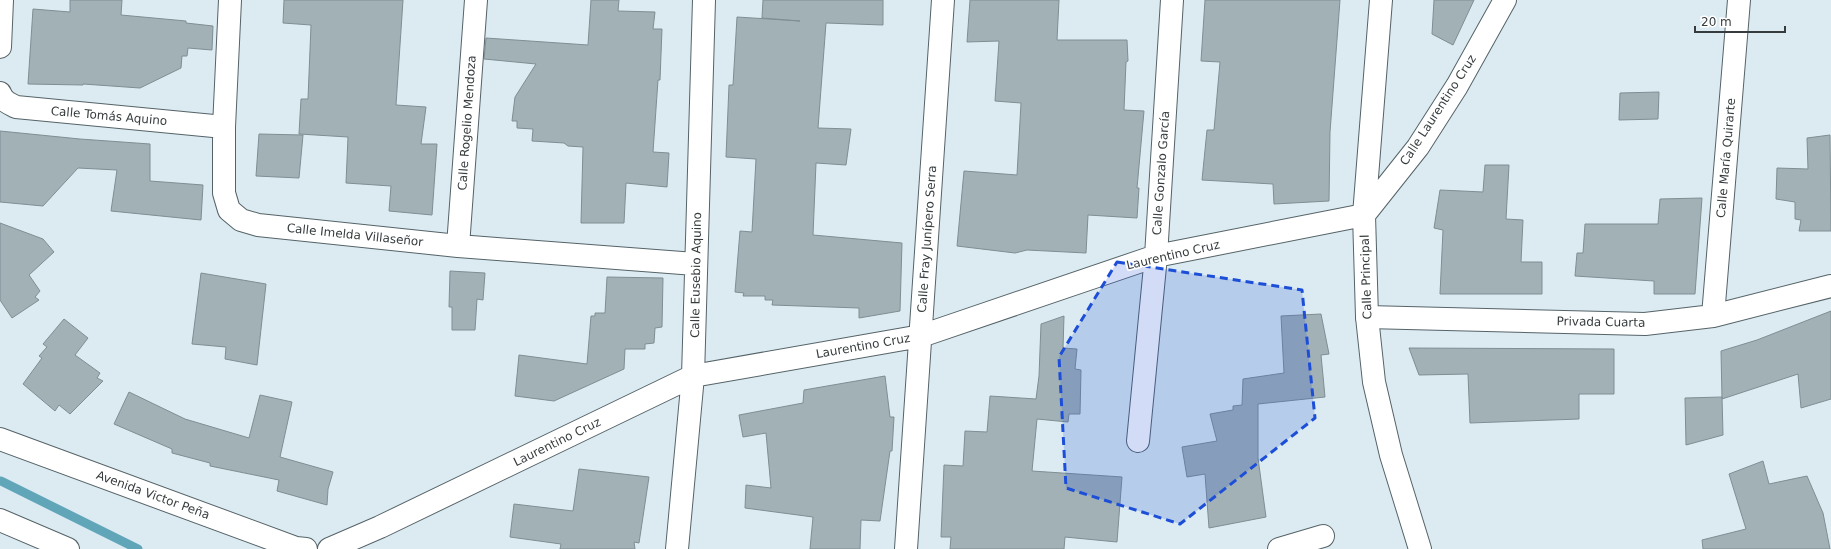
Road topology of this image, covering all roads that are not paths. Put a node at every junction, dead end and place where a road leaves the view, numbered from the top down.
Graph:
1 (2, 0) edge
2 (230, 0) edge
3 (476, 0) edge
4 (704, 0) edge
5 (943, 0) edge
6 (1172, 0) edge
7 (1381, 0) edge
8 (1505, 0) edge
9 (1739, 0) edge
10 (0, 47) edge
11 (0, 92) edge
12 (224, 127) junction
13 (1364, 215) junction
14 (458, 246) junction
15 (1156, 256) junction
16 (695, 264) junction
17 (1831, 286) edge
18 (1713, 316) junction
19 (1367, 317) junction
20 (921, 336) junction
21 (694, 376) junction
22 (0, 439) edge
23 (1138, 441) dead end
24 (0, 520) edge
25 (1324, 536) dead end
26 (68, 549) edge
27 (306, 549) edge
28 (330, 549) edge
29 (677, 549) edge
30 (906, 549) edge
31 (1279, 549) edge
32 (1420, 549) edge

1 - 10 street
2 - 12 street, Calle Imelda Villaseñor
3 - 14 street, Calle Rogelio Mendoza
4 - 16 street, Calle Eusebio Aquino
5 - 20 street, Calle Fray Junípero Serra
6 - 15 street, Calle Gonzalo García
7 - 13 street, Calle Principal
8 - 13 street, Calle Laurentino Cruz
9 - 18 street, Calle María Quirarte
11 - 12 street, Calle Tomás Aquino
12 - 14 street, Calle Imelda Villaseñor
13 - 15 street, Laurentino Cruz
13 - 19 street, Calle Principal
14 - 16 street, Calle Imelda Villaseñor
15 - 20 street, Laurentino Cruz
15 - 23 street, Calle Gonzalo García
16 - 21 street, Calle Eusebio Aquino
17 - 18 street, Privada Cuarta
18 - 19 street, Privada Cuarta
19 - 32 street, Calle Principal
20 - 21 street, Laurentino Cruz
20 - 30 street, Calle Fray Junípero Serra
21 - 28 street, Laurentino Cruz
21 - 29 street, Calle Eusebio Aquino
22 - 27 street, Avenida Victor Peña
24 - 26 street
25 - 31 street

